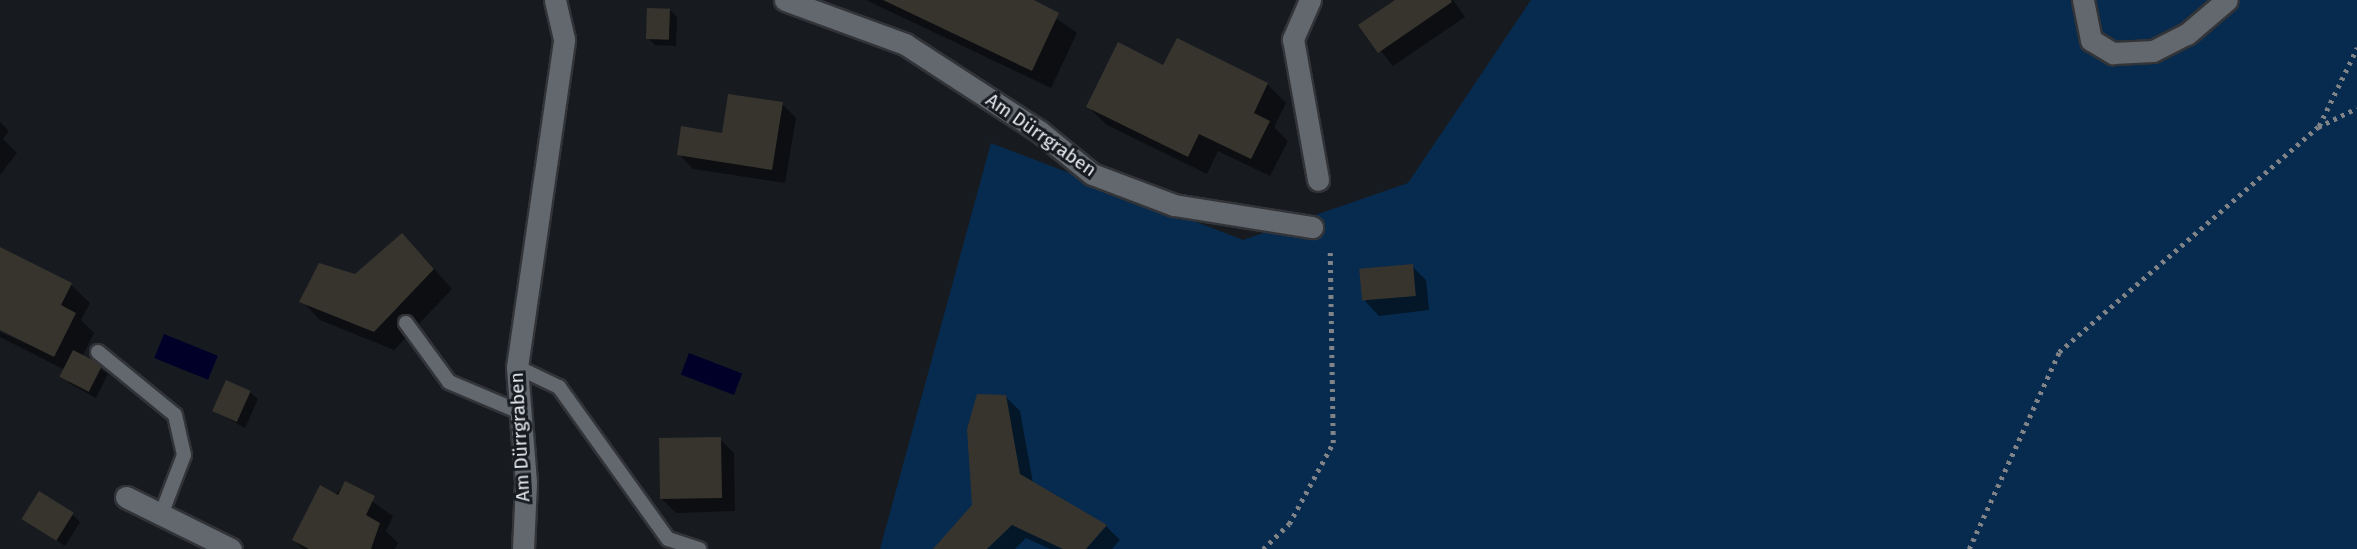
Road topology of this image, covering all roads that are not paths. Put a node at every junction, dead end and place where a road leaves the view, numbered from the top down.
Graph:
1 (555, 0) edge
2 (785, 0) edge
3 (1310, 0) edge
4 (2083, 0) edge
5 (2227, 0) edge
6 (1318, 180) dead end
7 (1312, 227) dead end
8 (405, 323) dead end
9 (97, 352) dead end
10 (517, 367) junction
11 (520, 412) junction
12 (126, 497) dead end
13 (162, 515) junction
14 (521, 547) edge
15 (231, 549) edge
16 (699, 549) edge

1 - 10 street, Am Dürrgraben
2 - 7 street, Am Dürrgraben
3 - 6 street
4 - 5 street
8 - 11 lane
9 - 13 lane
10 - 11 street, Am Dürrgraben
10 - 16 lane
11 - 14 street, Am Dürrgraben
12 - 13 street
13 - 15 street

